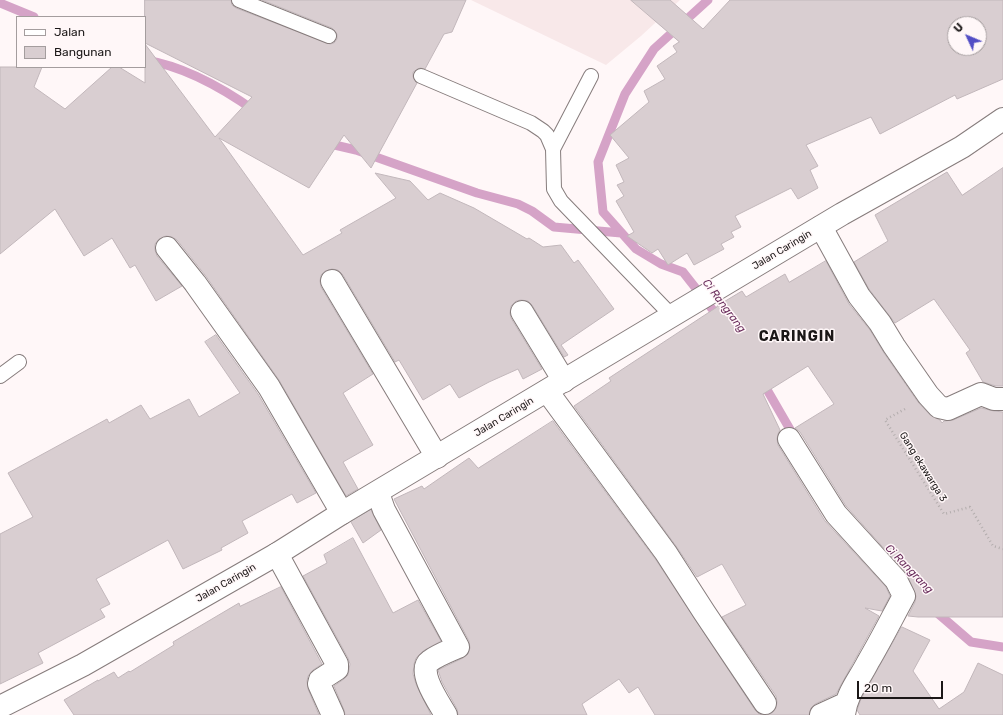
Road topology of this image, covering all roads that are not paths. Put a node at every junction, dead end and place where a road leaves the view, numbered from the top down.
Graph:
1 (238, 0) edge
2 (330, 36) dead end
3 (421, 76) dead end
4 (591, 76) dead end
5 (1003, 119) edge
6 (553, 149) junction
7 (821, 227) junction
8 (167, 248) dead end
9 (332, 281) dead end
10 (681, 311) junction
11 (522, 312) dead end
12 (20, 362) dead end
13 (0, 376) edge
14 (556, 386) junction
15 (1003, 398) edge
16 (789, 439) dead end
17 (437, 457) junction
18 (378, 493) junction
19 (342, 513) junction
20 (277, 554) junction
21 (765, 703) dead end
22 (5, 709) edge
23 (844, 709) edge
24 (334, 715) edge
25 (446, 715) edge
26 (821, 715) edge

1 - 2 lane
3 - 6 lane
4 - 6 lane
5 - 7 street, Jalan Caringin
6 - 10 lane
7 - 10 street, Jalan Caringin
7 - 15 street
8 - 19 street
9 - 17 street
10 - 14 street, Jalan Caringin
11 - 14 street
12 - 13 lane
14 - 17 street, Jalan Caringin
14 - 21 street
16 - 23 street
17 - 18 street, Jalan Caringin
18 - 19 street, Jalan Caringin
18 - 25 street
19 - 20 street, Jalan Caringin
20 - 22 street, Jalan Caringin
20 - 24 street
23 - 26 street

